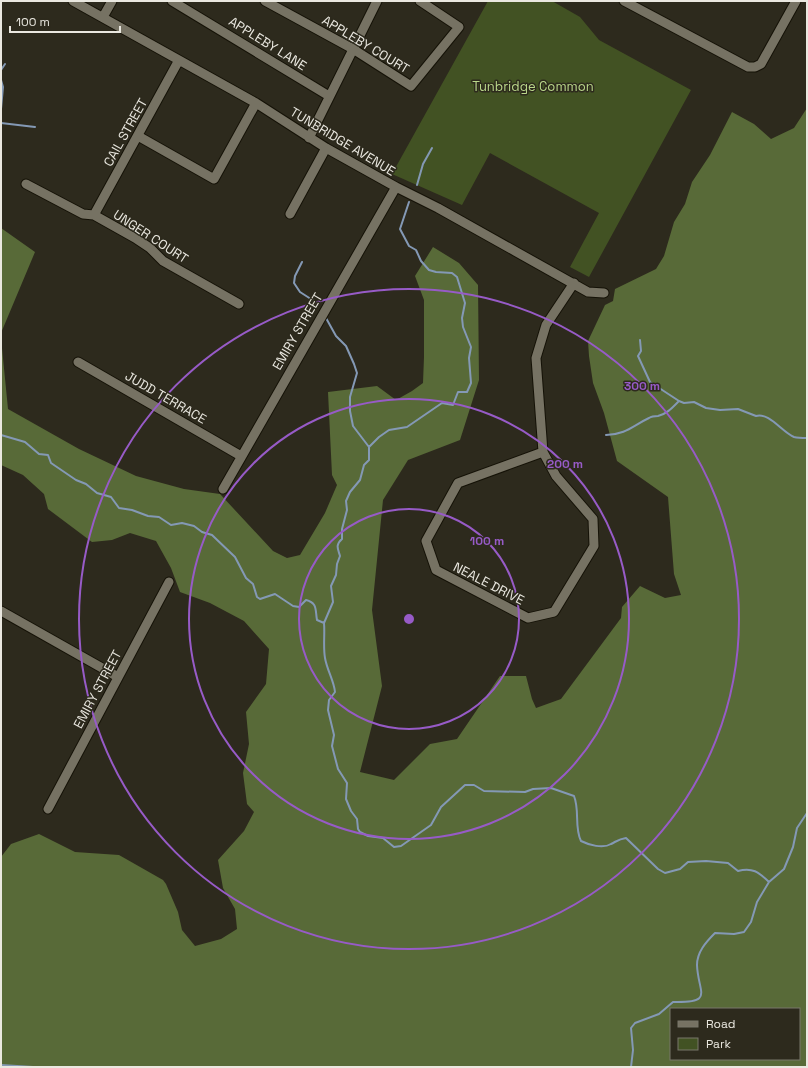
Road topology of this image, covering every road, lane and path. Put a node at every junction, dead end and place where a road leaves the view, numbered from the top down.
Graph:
1 (73, 1) edge
2 (112, 1) edge
3 (172, 1) edge
4 (265, 1) edge
5 (377, 1) edge
6 (420, 1) edge
7 (624, 1) edge
8 (796, 1) edge
9 (102, 17) junction
10 (354, 49) junction
11 (179, 60) junction
12 (329, 96) junction
13 (256, 104) junction
14 (138, 136) junction
15 (309, 138) junction
16 (326, 148) junction
17 (26, 184) dead end
18 (396, 187) junction
19 (290, 214) dead end
20 (94, 216) junction
21 (574, 283) junction
22 (604, 294) dead end
23 (239, 304) dead end
24 (78, 362) dead end
25 (543, 452) junction
26 (241, 456) junction
27 (223, 489) dead end
28 (169, 582) dead end
29 (1, 611) edge
30 (118, 677) junction
31 (48, 809) dead end

1 - 9 street, TUNBRIDGE AVENUE
2 - 9 street
3 - 12 street, APPLEBY LANE
4 - 10 street, APPLEBY COURT
5 - 10 street
6 - 10 street, APPLEBY COURT
7 - 8 street
9 - 11 street, TUNBRIDGE AVENUE
10 - 12 street
11 - 13 street, TUNBRIDGE AVENUE
11 - 14 street, CAIL STREET
12 - 15 street
13 - 14 street
13 - 15 street, TUNBRIDGE AVENUE
14 - 20 street, CAIL STREET
15 - 16 street, TUNBRIDGE AVENUE
16 - 18 street, TUNBRIDGE AVENUE
16 - 19 street
17 - 20 street, UNGER COURT
18 - 21 street, TUNBRIDGE AVENUE
18 - 26 street, EMIRY STREET
20 - 23 street, UNGER COURT
21 - 22 street, TUNBRIDGE AVENUE
21 - 25 street, NEALE DRIVE
24 - 26 street, JUDD TERRACE
25 - 25 street, NEALE DRIVE
26 - 27 street, EMIRY STREET
28 - 30 street, EMIRY STREET
29 - 30 street
30 - 31 street, EMIRY STREET

